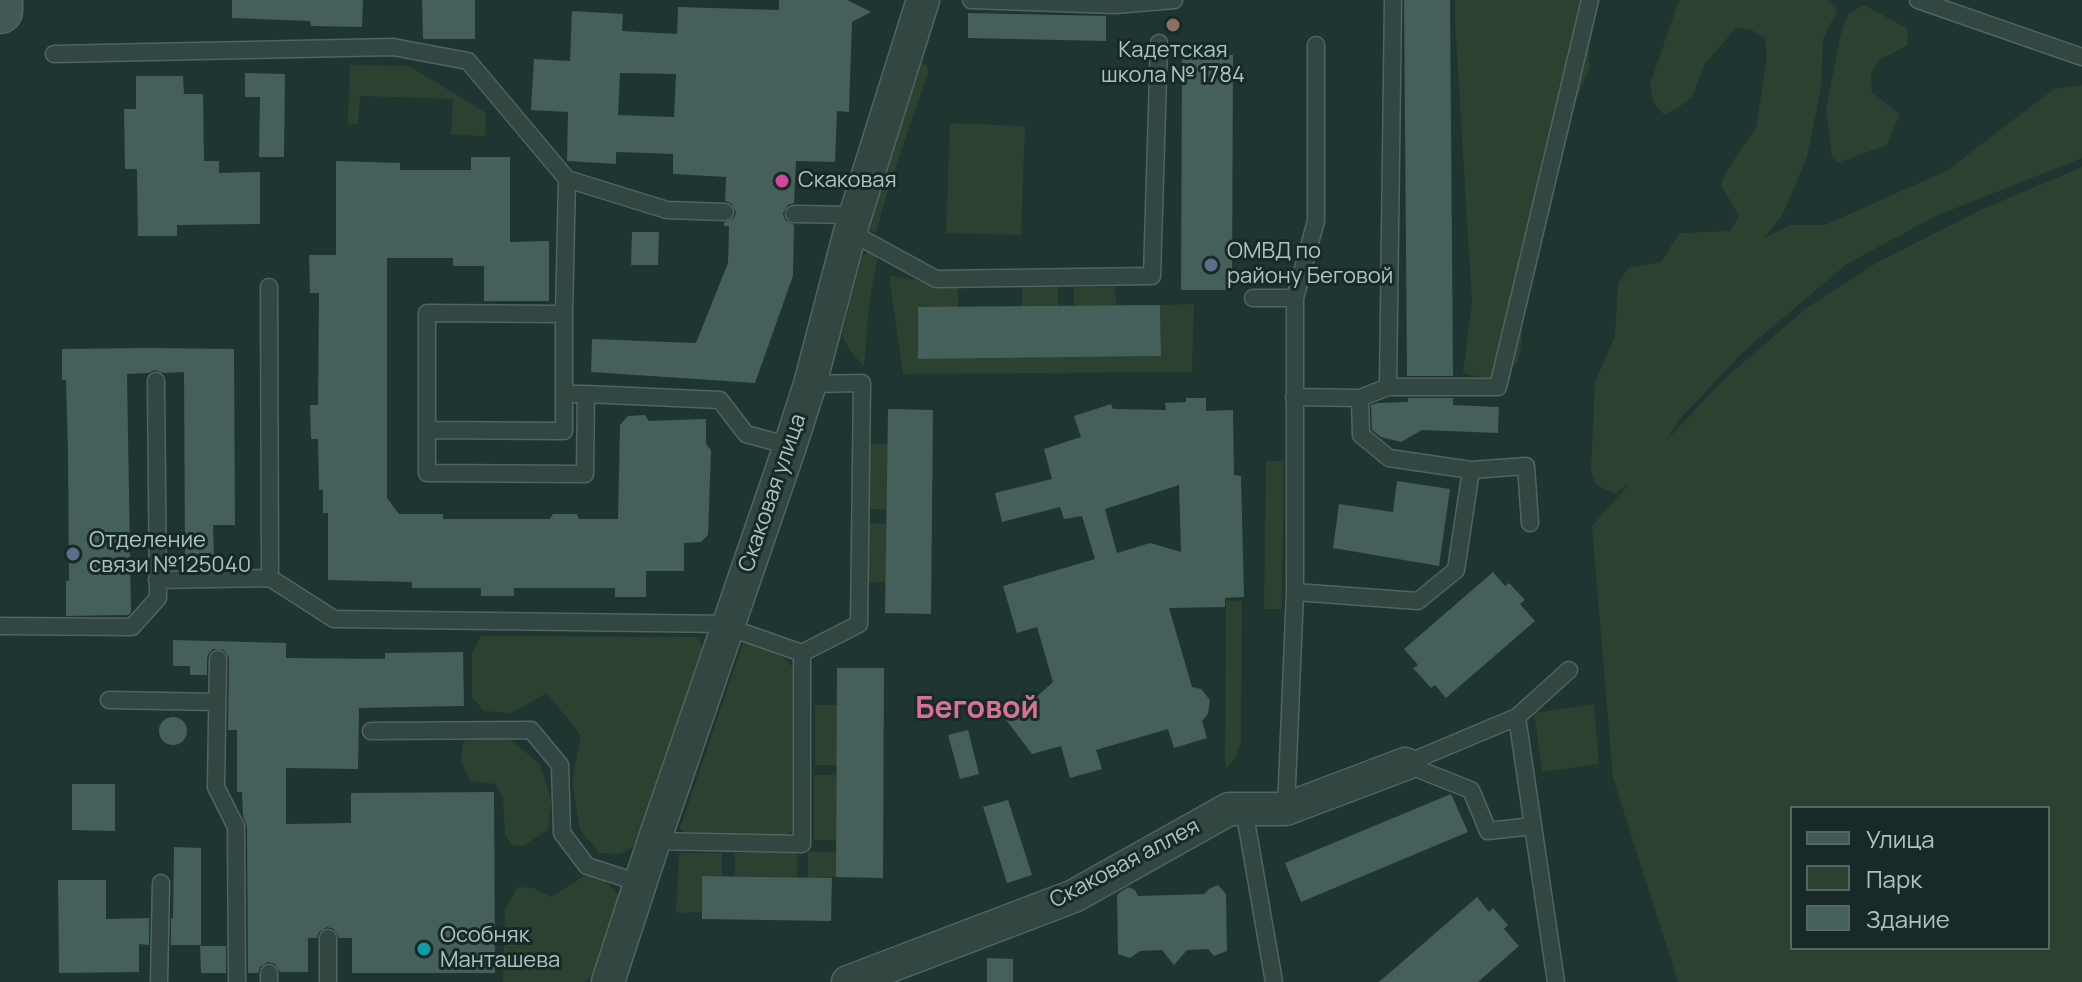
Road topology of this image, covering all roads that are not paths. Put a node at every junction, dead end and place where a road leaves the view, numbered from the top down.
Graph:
1 (0, 0) edge
2 (923, 0) edge
3 (971, 0) edge
4 (1174, 0) edge
5 (1393, 0) edge
6 (1590, 0) edge
7 (1918, 0) edge
8 (1115, 3) edge
9 (0, 11) edge
10 (1159, 43) dead end
11 (1316, 45) dead end
12 (54, 54) dead end
13 (2082, 57) edge
14 (567, 179) junction
15 (725, 212) dead end
16 (794, 214) dead end
17 (853, 224) junction
18 (269, 287) dead end
19 (1253, 298) dead end
20 (1295, 298) junction
21 (564, 314) junction
22 (156, 381) dead end
23 (810, 384) junction
24 (1388, 387) junction
25 (564, 394) junction
26 (586, 394) junction
27 (1294, 397) junction
28 (1360, 398) junction
29 (427, 430) junction
30 (790, 446) junction
31 (1471, 470) junction
32 (1530, 523) dead end
33 (270, 578) junction
34 (157, 580) junction
35 (1295, 592) junction
36 (728, 624) junction
37 (0, 626) edge
38 (802, 653) junction
39 (218, 659) dead end
40 (1569, 670) dead end
41 (109, 700) dead end
42 (217, 702) junction
43 (1517, 717) junction
44 (371, 731) dead end
45 (1405, 764) junction
46 (1244, 809) junction
47 (1286, 809) junction
48 (1533, 826) junction
49 (654, 841) junction
50 (161, 883) dead end
51 (640, 883) junction
52 (328, 938) dead end
53 (159, 982) edge
54 (237, 982) edge
55 (328, 982) edge
56 (608, 982) edge
57 (848, 982) edge
58 (1274, 982) edge
59 (1556, 982) edge

1 - 9 main road
2 - 17 street, Скаковая улица
3 - 8 lane
4 - 8 lane
5 - 24 lane
6 - 24 lane
7 - 13 lane
10 - 17 lane
11 - 20 lane
12 - 14 lane
14 - 15 lane
14 - 21 lane
16 - 17 lane
17 - 23 street, Скаковая улица
18 - 33 lane
19 - 20 lane
20 - 27 lane
21 - 25 lane
21 - 29 lane
22 - 34 lane
23 - 30 street, Скаковая улица
23 - 38 lane
24 - 28 lane
25 - 26 lane
25 - 29 lane
26 - 29 lane
26 - 30 lane
27 - 28 lane
27 - 35 lane
28 - 31 lane
30 - 36 street, Скаковая улица
31 - 32 lane
31 - 35 lane
33 - 34 lane
33 - 36 lane
34 - 37 lane
35 - 47 lane
36 - 38 lane
36 - 49 street, Скаковая улица
38 - 49 lane
39 - 42 lane
40 - 43 lane
41 - 42 lane
42 - 54 lane
43 - 45 lane
43 - 48 lane
44 - 51 lane
45 - 47 street, Скаковая аллея
45 - 48 lane
46 - 47 street, Скаковая аллея
46 - 57 street, Скаковая аллея
46 - 58 lane
48 - 59 lane
49 - 51 street, Скаковая улица
50 - 53 lane
51 - 56 street, Скаковая улица
52 - 55 lane

